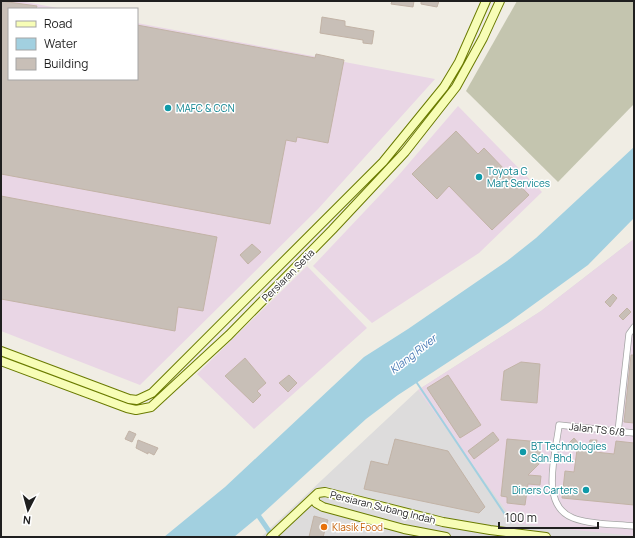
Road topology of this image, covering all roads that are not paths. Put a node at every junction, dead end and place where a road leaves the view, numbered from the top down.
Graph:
1 (486, 1) edge
2 (500, 1) edge
3 (634, 327) edge
4 (1, 351) edge
5 (1, 361) edge
6 (140, 399) junction
7 (140, 410) junction
8 (618, 432) junction
9 (634, 433) edge
10 (314, 497) junction
11 (634, 526) edge
12 (511, 536) edge
13 (271, 537) edge
14 (446, 537) edge
15 (546, 537) edge

1 - 6 street, Persiaran Setia
2 - 7 street, Persiaran Setia
3 - 8 street
4 - 6 street
5 - 7 street
6 - 7 street
8 - 9 street, Jalan TS 6/8
8 - 11 street, Jalan TS 6/8
10 - 12 street, Persiaran Subang Indah
10 - 13 street
10 - 14 street, Persiaran Subang Indah
12 - 15 street, Persiaran Subang Indah

